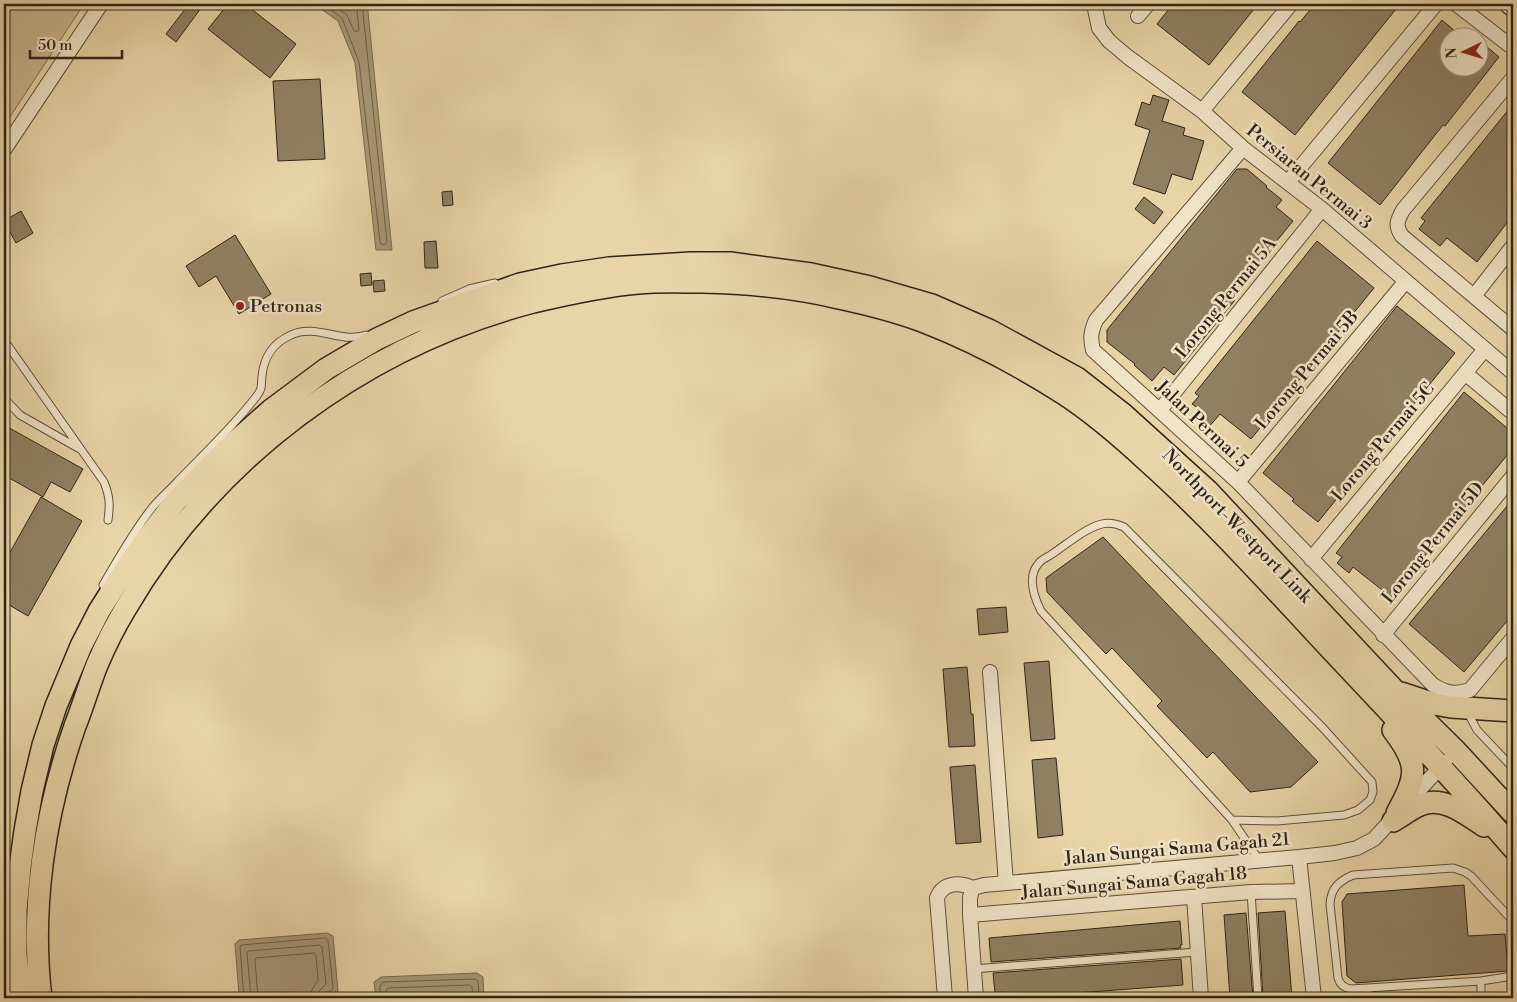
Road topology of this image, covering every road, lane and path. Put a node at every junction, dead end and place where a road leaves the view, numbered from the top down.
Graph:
1 (101, 4) edge
2 (1094, 4) edge
3 (1148, 4) edge
4 (1291, 4) edge
5 (1436, 4) edge
6 (1456, 4) edge
7 (1509, 4) edge
8 (1513, 7) edge
9 (1138, 16) dead end
10 (1513, 48) edge
11 (1513, 78) edge
12 (1202, 111) junction
13 (1243, 148) junction
14 (4, 150) edge
15 (1288, 182) junction
16 (1322, 209) junction
17 (1513, 246) edge
18 (618, 260) dead end
19 (706, 263) junction
20 (558, 268) dead end
21 (509, 279) dead end
22 (501, 281) dead end
23 (1406, 281) junction
24 (1474, 296) junction
25 (436, 304) dead end
26 (419, 312) dead end
27 (1513, 329) edge
28 (4, 340) edge
29 (1485, 350) junction
30 (1465, 373) junction
31 (1513, 373) edge
32 (4, 398) edge
33 (1160, 410) junction
34 (1513, 413) edge
35 (80, 450) junction
36 (1513, 476) edge
37 (1238, 482) junction
38 (108, 520) dead end
39 (1311, 559) junction
40 (99, 592) dead end
41 (83, 626) dead end
42 (1382, 635) junction
43 (1513, 638) edge
44 (78, 655) junction
45 (1344, 663) junction
46 (990, 672) dead end
47 (1396, 692) junction
48 (1468, 699) junction
49 (1513, 711) edge
50 (1448, 758) junction
51 (1513, 768) edge
52 (1513, 813) edge
53 (1394, 818) junction
54 (1232, 820) junction
55 (1510, 844) edge
56 (1299, 857) junction
57 (1259, 861) junction
58 (1006, 883) junction
59 (973, 888) junction
60 (1302, 891) junction
61 (1251, 892) junction
62 (1194, 897) junction
63 (970, 914) junction
64 (1513, 921) edge
65 (1197, 952) junction
66 (973, 969) junction
67 (1513, 976) edge
68 (1481, 981) junction
69 (1368, 988) junction
70 (20, 998) edge
71 (41, 998) edge
72 (945, 998) edge
73 (976, 998) edge
74 (1201, 998) edge
75 (1258, 998) edge
76 (1314, 998) edge
77 (1368, 998) edge
78 (1482, 998) edge

1 - 14 street
2 - 12 street, Persiaran Permai 3
3 - 9 street
4 - 12 street
5 - 15 street
6 - 10 street
7 - 8 main road
11 - 24 street
12 - 13 street, Persiaran Permai 3
13 - 15 street, Persiaran Permai 3
13 - 33 street, Jalan Permai 5
15 - 16 street, Persiaran Permai 3
16 - 23 street, Persiaran Permai 3
16 - 33 street, Lorong Permai 5A
17 - 24 street
18 - 19 lane
19 - 44 main road, Northport-Westport Link
19 - 47 main road, Northport-Westport Link
20 - 21 lane
22 - 25 lane
23 - 29 street, Persiaran Permai 3
23 - 37 street, Lorong Permai 5B
24 - 27 street
26 - 40 lane
28 - 35 lane
29 - 30 street, Lorong Permai 5C
29 - 31 street, Persiaran Permai 3
30 - 34 street
30 - 39 street, Lorong Permai 5C
32 - 35 lane
33 - 37 street, Jalan Permai 5
35 - 38 lane
36 - 42 street, Lorong Permai 5D
37 - 39 street, Jalan Permai 5
39 - 42 street, Jalan Permai 5
41 - 44 lane
42 - 48 street, Jalan Permai 5
43 - 48 street
44 - 70 main road, Northport-Westport Link
45 - 50 main road, Northport-Westport Link
45 - 53 main road
45 - 71 main road, Northport-Westport Link
46 - 58 street
47 - 48 main road
47 - 50 main road, Northport-Westport Link
48 - 49 main road
48 - 51 lane
50 - 52 main road, Northport-Westport Link
50 - 53 street, Jalan Sungai Sama Gagah 21
50 - 55 main road, Northport-Westport Link
53 - 55 main road
53 - 56 street, Jalan Sungai Sama Gagah 21
54 - 54 lane
54 - 57 lane
56 - 57 street, Jalan Sungai Sama Gagah 21
56 - 60 street
57 - 58 street, Jalan Sungai Sama Gagah 21
58 - 59 street, Jalan Sungai Sama Gagah 21
59 - 63 street
59 - 72 street, Jalan Sungai Sama Gagah 21
60 - 61 street, Jalan Sungai Sama Gagah 18
60 - 76 street
61 - 62 street, Jalan Sungai Sama Gagah 18
61 - 75 lane
62 - 63 street, Jalan Sungai Sama Gagah 18
62 - 65 street
63 - 66 street
64 - 69 lane
65 - 66 lane
65 - 74 street
66 - 73 street
67 - 68 lane
68 - 69 lane
68 - 78 lane
69 - 77 lane

